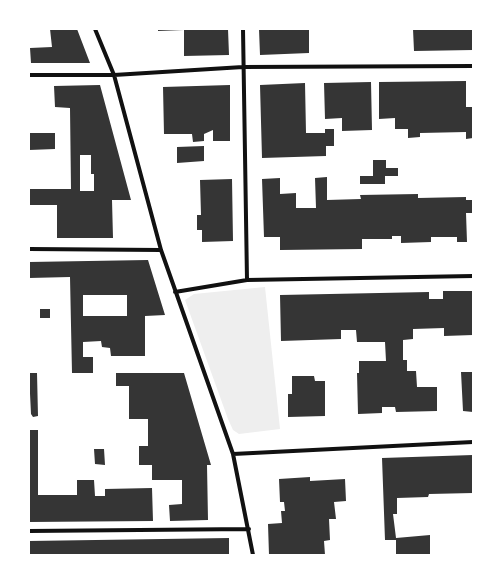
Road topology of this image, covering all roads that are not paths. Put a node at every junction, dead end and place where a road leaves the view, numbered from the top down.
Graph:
1 (95, 29) edge
2 (243, 29) edge
3 (473, 66) edge
4 (243, 67) junction
5 (29, 75) edge
6 (114, 75) junction
7 (29, 249) edge
8 (161, 250) junction
9 (473, 276) edge
10 (247, 280) junction
11 (175, 292) junction
12 (473, 442) edge
13 (233, 454) junction
14 (249, 529) junction
15 (29, 531) edge
16 (253, 555) edge

1 - 6 street
2 - 4 street
3 - 4 street
4 - 6 street
4 - 10 street
5 - 6 street
6 - 8 street
7 - 8 street
8 - 11 street
9 - 10 street
10 - 11 street
11 - 13 street
12 - 13 street
13 - 14 street
14 - 15 street
14 - 16 street

